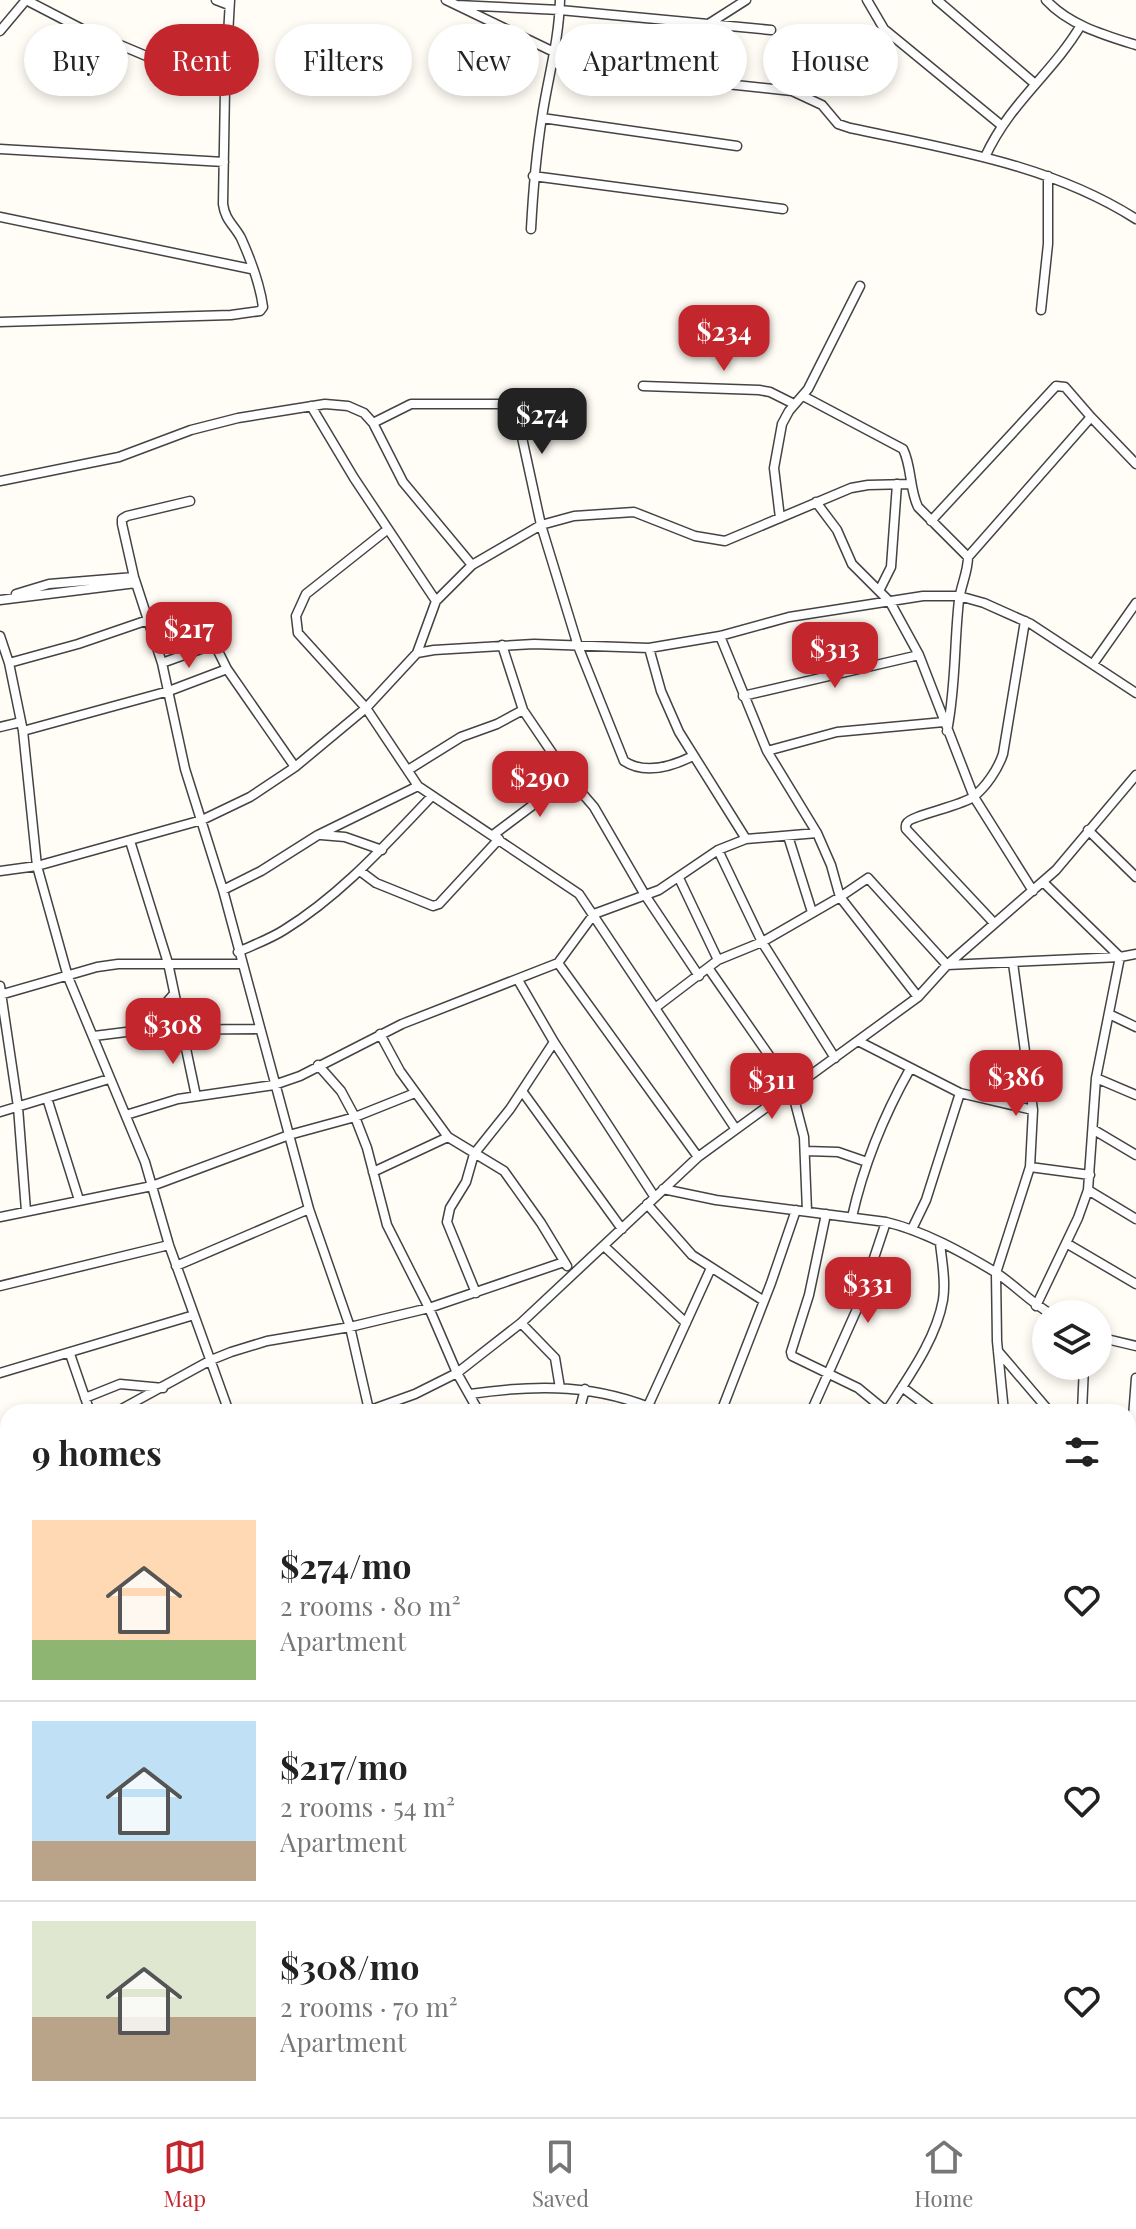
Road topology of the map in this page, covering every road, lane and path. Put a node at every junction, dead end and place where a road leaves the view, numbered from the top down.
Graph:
1 (26, 0) edge
2 (216, 0) edge
3 (446, 0) edge
4 (746, 0) edge
5 (867, 0) edge
6 (937, 0) edge
7 (1046, 0) edge
8 (229, 2) edge
9 (486, 3) edge
10 (457, 5) junction
11 (560, 5) edge
12 (709, 23) junction
13 (228, 24) edge
14 (1081, 25) junction
15 (763, 29) edge
16 (0, 30) edge
17 (1136, 45) edge
18 (555, 53) edge
19 (144, 55) edge
20 (555, 56) edge
21 (553, 63) junction
22 (1034, 83) junction
23 (225, 96) edge
24 (542, 118) junction
25 (1001, 125) junction
26 (737, 146) dead end
27 (0, 149) edge
28 (985, 157) junction
29 (224, 162) junction
30 (533, 176) junction
31 (1048, 176) junction
32 (783, 209) dead end
33 (0, 217) edge
34 (1136, 219) edge
35 (531, 229) dead end
36 (251, 269) junction
37 (860, 286) dead end
38 (1041, 310) dead end
39 (0, 322) edge
40 (643, 386) dead end
41 (803, 396) junction
42 (794, 404) junction
43 (311, 406) junction
44 (1091, 417) junction
45 (373, 423) junction
46 (1136, 464) edge
47 (0, 481) edge
48 (897, 484) junction
49 (911, 484) junction
50 (190, 501) dead end
51 (816, 502) junction
52 (780, 518) junction
53 (931, 521) junction
54 (541, 525) junction
55 (388, 529) junction
56 (968, 557) junction
57 (472, 565) junction
58 (135, 580) junction
59 (880, 589) junction
60 (959, 596) junction
61 (0, 600) edge
62 (436, 601) junction
63 (890, 602) junction
64 (1136, 603) edge
65 (148, 620) junction
66 (1025, 621) junction
67 (0, 636) edge
68 (720, 636) junction
69 (502, 645) junction
70 (578, 646) junction
71 (649, 648) junction
72 (417, 653) junction
73 (919, 655) junction
74 (9, 663) junction
75 (162, 663) junction
76 (1093, 664) junction
77 (227, 669) junction
78 (169, 691) junction
79 (1136, 693) edge
80 (743, 696) junction
81 (366, 708) junction
82 (523, 710) junction
83 (22, 726) junction
84 (946, 726) junction
85 (0, 727) edge
86 (767, 751) junction
87 (693, 756) junction
88 (295, 767) junction
89 (408, 770) junction
90 (569, 778) junction
91 (1135, 778) edge
92 (418, 786) junction
93 (432, 796) junction
94 (974, 797) junction
95 (202, 820) junction
96 (1088, 830) junction
97 (817, 833) junction
98 (318, 835) junction
99 (788, 836) junction
100 (496, 837) junction
101 (746, 839) junction
102 (130, 841) junction
103 (382, 850) junction
104 (718, 850) junction
105 (37, 866) junction
106 (0, 871) edge
107 (360, 871) junction
108 (1136, 877) edge
109 (679, 878) junction
110 (1043, 882) junction
111 (223, 890) junction
112 (1033, 891) junction
113 (645, 895) junction
114 (840, 897) junction
115 (812, 912) junction
116 (594, 914) junction
117 (994, 923) junction
118 (762, 942) junction
119 (238, 952) junction
120 (1136, 954) edge
121 (1120, 957) junction
122 (718, 960) junction
123 (168, 963) junction
124 (558, 963) junction
125 (1013, 963) junction
126 (242, 964) junction
127 (947, 965) junction
128 (709, 969) junction
129 (699, 976) junction
130 (68, 977) junction
131 (518, 980) junction
132 (1, 992) edge
133 (174, 994) junction
134 (918, 997) junction
135 (655, 1008) junction
136 (1109, 1014) junction
137 (1136, 1027) edge
138 (182, 1029) junction
139 (260, 1029) junction
140 (142, 1030) junction
141 (380, 1034) junction
142 (94, 1036) junction
143 (858, 1041) junction
144 (554, 1042) junction
145 (835, 1058) junction
146 (318, 1065) junction
147 (910, 1069) junction
148 (1096, 1078) junction
149 (109, 1079) junction
150 (274, 1085) junction
151 (791, 1087) junction
152 (522, 1091) junction
153 (415, 1093) junction
154 (960, 1093) junction
155 (1136, 1095) edge
156 (196, 1096) junction
157 (47, 1098) junction
158 (18, 1107) junction
159 (1033, 1110) junction
160 (0, 1112) edge
161 (126, 1115) junction
162 (355, 1117) junction
163 (735, 1128) junction
164 (1094, 1130) junction
165 (289, 1135) junction
166 (448, 1137) junction
167 (806, 1151) junction
168 (474, 1154) junction
169 (1136, 1155) edge
170 (698, 1157) junction
171 (867, 1162) junction
172 (1030, 1167) junction
173 (373, 1172) junction
174 (1090, 1175) junction
175 (152, 1186) junction
176 (663, 1189) junction
177 (1088, 1190) junction
178 (654, 1196) junction
179 (79, 1200) junction
180 (647, 1204) junction
181 (309, 1209) junction
182 (796, 1210) junction
183 (26, 1211) junction
184 (807, 1211) junction
185 (826, 1214) junction
186 (0, 1217) edge
187 (852, 1217) junction
188 (1136, 1219) edge
189 (886, 1222) junction
190 (622, 1229) junction
191 (912, 1229) junction
192 (940, 1243) junction
193 (1066, 1243) junction
194 (169, 1245) junction
195 (604, 1246) junction
196 (564, 1262) junction
197 (176, 1266) junction
198 (711, 1268) junction
199 (996, 1273) junction
200 (572, 1275) junction
201 (1136, 1284) edge
202 (0, 1286) edge
203 (476, 1293) junction
204 (1039, 1300) edge
205 (764, 1301) junction
206 (1032, 1303) edge
207 (429, 1308) junction
208 (194, 1315) junction
209 (521, 1323) junction
210 (686, 1323) junction
211 (350, 1327) junction
212 (1112, 1340) edge
213 (1136, 1346) edge
214 (997, 1350) junction
215 (70, 1354) junction
216 (211, 1360) junction
217 (0, 1373) edge
218 (457, 1373) junction
219 (828, 1373) junction
220 (1136, 1378) edge
221 (1083, 1380) edge
222 (902, 1387) junction
223 (164, 1388) junction
224 (560, 1388) junction
225 (585, 1389) junction
226 (470, 1394) junction
227 (85, 1398) junction
228 (87, 1404) edge
229 (132, 1404) edge
230 (226, 1404) edge
231 (366, 1404) edge
232 (387, 1404) edge
233 (475, 1404) edge
234 (581, 1404) edge
235 (642, 1404) edge
236 (649, 1404) edge
237 (724, 1404) edge
238 (814, 1404) edge
239 (877, 1404) edge
240 (891, 1404) edge
241 (924, 1404) edge
242 (1003, 1404) edge
243 (1043, 1404) edge
244 (1082, 1404) edge
245 (1134, 1404) edge

1 - 16 street
1 - 19 street
2 - 8 street
3 - 10 street
4 - 12 street
5 - 25 street
6 - 22 street
7 - 14 street
8 - 13 street
9 - 10 street
9 - 11 street
10 - 18 street
11 - 12 street
12 - 15 street
14 - 17 street
14 - 22 street
20 - 21 street
21 - 24 street
21 - 28 street
22 - 25 street
23 - 29 street
24 - 26 street
24 - 30 street
25 - 28 street
27 - 29 street
28 - 31 street
29 - 36 street
30 - 32 street
30 - 35 street
31 - 34 street
31 - 38 street
33 - 36 street
36 - 39 street
37 - 41 street
40 - 42 street
41 - 42 street
41 - 49 street
42 - 52 street
43 - 45 street
43 - 47 street
43 - 55 street
44 - 46 street
44 - 53 street
44 - 56 street
45 - 54 street
45 - 57 street
48 - 49 street
48 - 51 street
48 - 59 street
49 - 53 street
50 - 58 street
51 - 52 street
51 - 59 street
52 - 54 street
53 - 56 street
54 - 57 street
54 - 70 street
55 - 62 street
55 - 81 street
56 - 60 street
57 - 62 street
58 - 61 street
58 - 65 street
59 - 63 street
60 - 63 street
60 - 66 street
60 - 84 street
62 - 72 street
63 - 68 street
63 - 73 street
64 - 76 street
65 - 74 street
65 - 75 street
66 - 76 street
66 - 94 street
67 - 74 street
68 - 71 street
68 - 80 street
69 - 70 street
69 - 72 street
69 - 82 street
70 - 71 street
70 - 87 street
71 - 87 street
72 - 81 street
73 - 80 street
73 - 84 street
74 - 83 street
75 - 77 street
75 - 78 street
76 - 79 street
77 - 78 street
77 - 88 street
78 - 83 street
78 - 95 street
80 - 86 street
81 - 88 street
81 - 89 street
82 - 89 street
82 - 90 street
83 - 85 street
83 - 105 street
84 - 86 street
84 - 94 street
86 - 97 street
87 - 101 street
88 - 95 street
89 - 92 street
90 - 100 street
90 - 113 street
91 - 96 street
92 - 93 street
92 - 98 street
93 - 100 street
93 - 103 street
94 - 112 street
94 - 117 street
95 - 102 street
95 - 111 street
96 - 108 street
96 - 110 street
97 - 99 street
97 - 114 street
98 - 103 street
98 - 111 street
99 - 101 street
99 - 115 street
100 - 107 street
100 - 116 street
101 - 104 street
102 - 105 street
102 - 123 street
103 - 107 street
104 - 109 street
104 - 118 street
105 - 106 street
105 - 130 street
107 - 119 street
109 - 113 street
109 - 122 street
110 - 112 street
110 - 121 street
111 - 119 street
112 - 117 street
113 - 116 street
113 - 129 street
114 - 115 street
114 - 127 street
114 - 134 street
115 - 118 street
116 - 124 street
116 - 135 street
117 - 127 street
118 - 122 street
118 - 145 street
119 - 126 street
120 - 121 street
121 - 125 street
121 - 136 street
122 - 128 street
123 - 126 street
123 - 130 street
123 - 133 street
124 - 131 street
124 - 170 street
125 - 127 street
125 - 159 street
126 - 139 street
127 - 134 street
128 - 129 street
128 - 151 street
129 - 135 street
130 - 132 street
130 - 142 street
131 - 141 street
131 - 144 street
132 - 158 street
133 - 138 street
133 - 140 street
134 - 143 street
135 - 163 street
136 - 137 street
136 - 148 street
138 - 139 street
138 - 140 street
138 - 156 street
139 - 150 street
140 - 142 street
141 - 146 street
141 - 153 street
142 - 149 street
143 - 145 street
143 - 147 street
144 - 152 street
144 - 178 street
145 - 151 street
146 - 150 street
146 - 162 street
147 - 154 street
147 - 171 street
148 - 155 street
148 - 164 street
149 - 157 street
149 - 161 street
150 - 156 street
150 - 165 street
151 - 163 street
151 - 167 street
152 - 168 street
152 - 190 street
153 - 162 street
153 - 166 street
154 - 159 street
154 - 191 street
156 - 161 street
157 - 158 street
157 - 179 street
158 - 160 street
158 - 183 street
159 - 172 street
161 - 175 street
162 - 165 street
162 - 173 street
163 - 170 street
164 - 169 street
164 - 174 street
165 - 175 street
165 - 181 street
166 - 168 street
166 - 173 street
167 - 171 street
167 - 184 street
168 - 196 street
168 - 203 street
170 - 176 street
171 - 187 street
172 - 174 street
172 - 199 street
173 - 207 street
174 - 177 street
175 - 179 street
175 - 194 street
176 - 178 street
176 - 182 street
177 - 188 street
177 - 193 street
178 - 180 street
179 - 183 street
180 - 190 street
180 - 198 street
181 - 197 street
181 - 211 street
182 - 184 street
182 - 205 street
183 - 186 street
184 - 185 street
185 - 187 street
185 - 219 street
187 - 189 street
189 - 191 street
189 - 219 street
190 - 195 street
191 - 192 street
192 - 199 street
192 - 222 street
193 - 201 street
193 - 204 street
194 - 197 street
194 - 202 street
195 - 200 street
195 - 210 street
196 - 200 street
196 - 203 street
197 - 208 street
198 - 205 street
198 - 210 street
199 - 206 street
199 - 214 street
200 - 209 street
203 - 207 street
205 - 237 street
207 - 211 street
207 - 218 street
208 - 215 street
208 - 216 street
209 - 218 street
209 - 224 street
210 - 236 street
211 - 216 street
211 - 231 street
212 - 213 street
214 - 242 street
214 - 243 street
215 - 217 street
215 - 227 street
216 - 223 street
216 - 230 street
218 - 226 street
218 - 232 street
219 - 238 street
219 - 239 street
220 - 245 street
221 - 244 street
222 - 240 street
222 - 241 street
223 - 227 street
223 - 229 street
224 - 225 street
224 - 226 street
225 - 234 street
225 - 235 street
226 - 233 street
227 - 228 street

